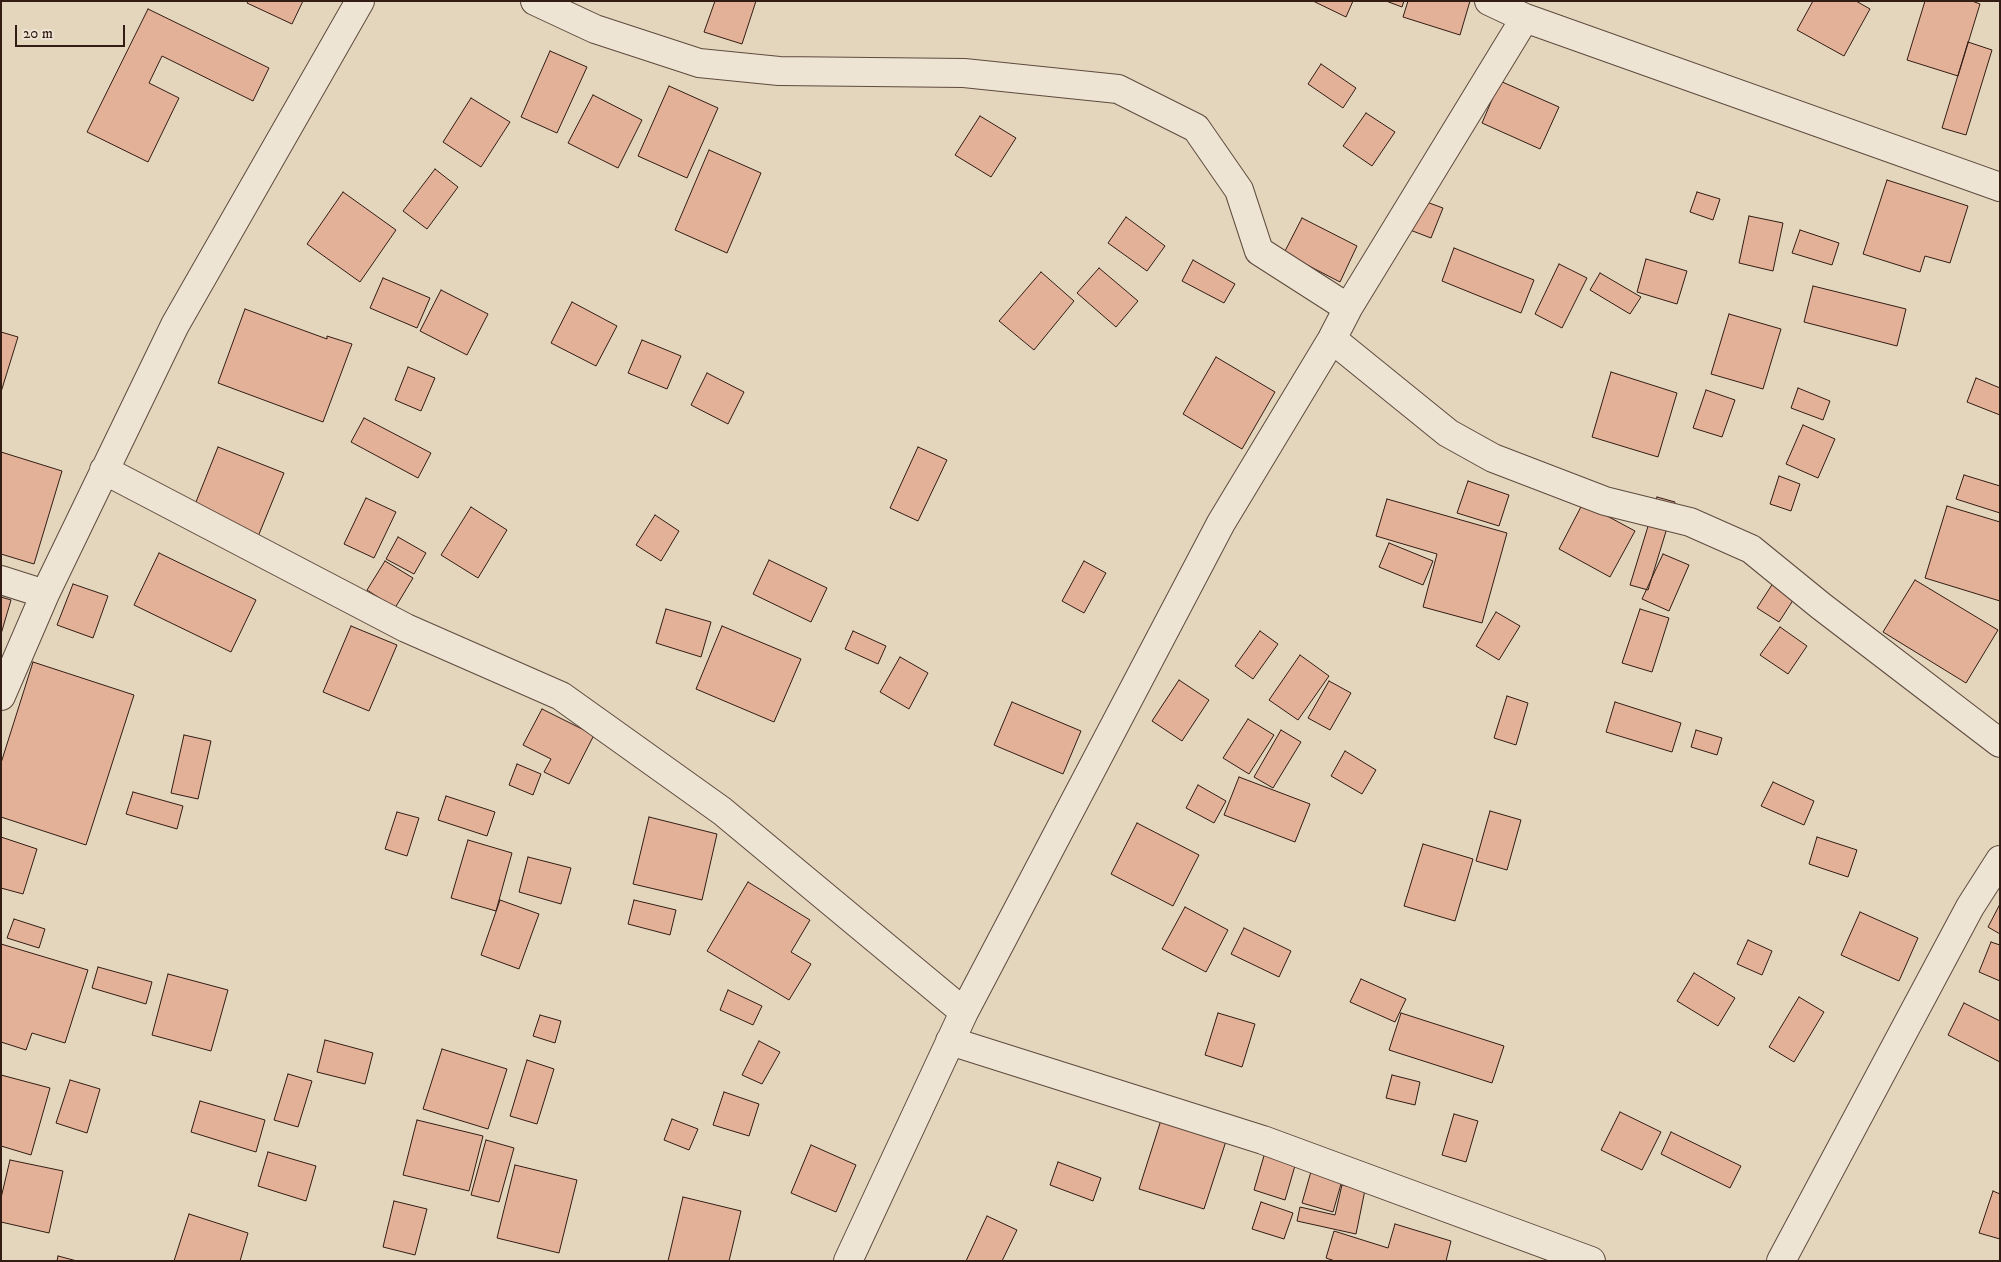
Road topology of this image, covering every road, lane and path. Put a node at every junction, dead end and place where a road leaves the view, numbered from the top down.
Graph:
1 (360, 1) edge
2 (535, 1) edge
3 (1489, 1) edge
4 (1526, 18) junction
5 (2000, 187) edge
6 (1348, 308) junction
7 (1332, 339) junction
8 (104, 470) junction
9 (1, 580) edge
10 (45, 594) junction
11 (1, 696) edge
12 (2000, 743) edge
13 (2000, 860) edge
14 (964, 1012) junction
15 (950, 1042) junction
16 (848, 1261) edge
17 (1591, 1261) edge
18 (1781, 1261) edge

1 - 8 street
2 - 6 street
3 - 4 street
4 - 5 street
4 - 6 street
6 - 7 street
7 - 12 street
7 - 14 street
8 - 10 street
8 - 14 street
9 - 10 street
10 - 11 street
13 - 18 street
14 - 15 street
15 - 16 street
15 - 17 street

